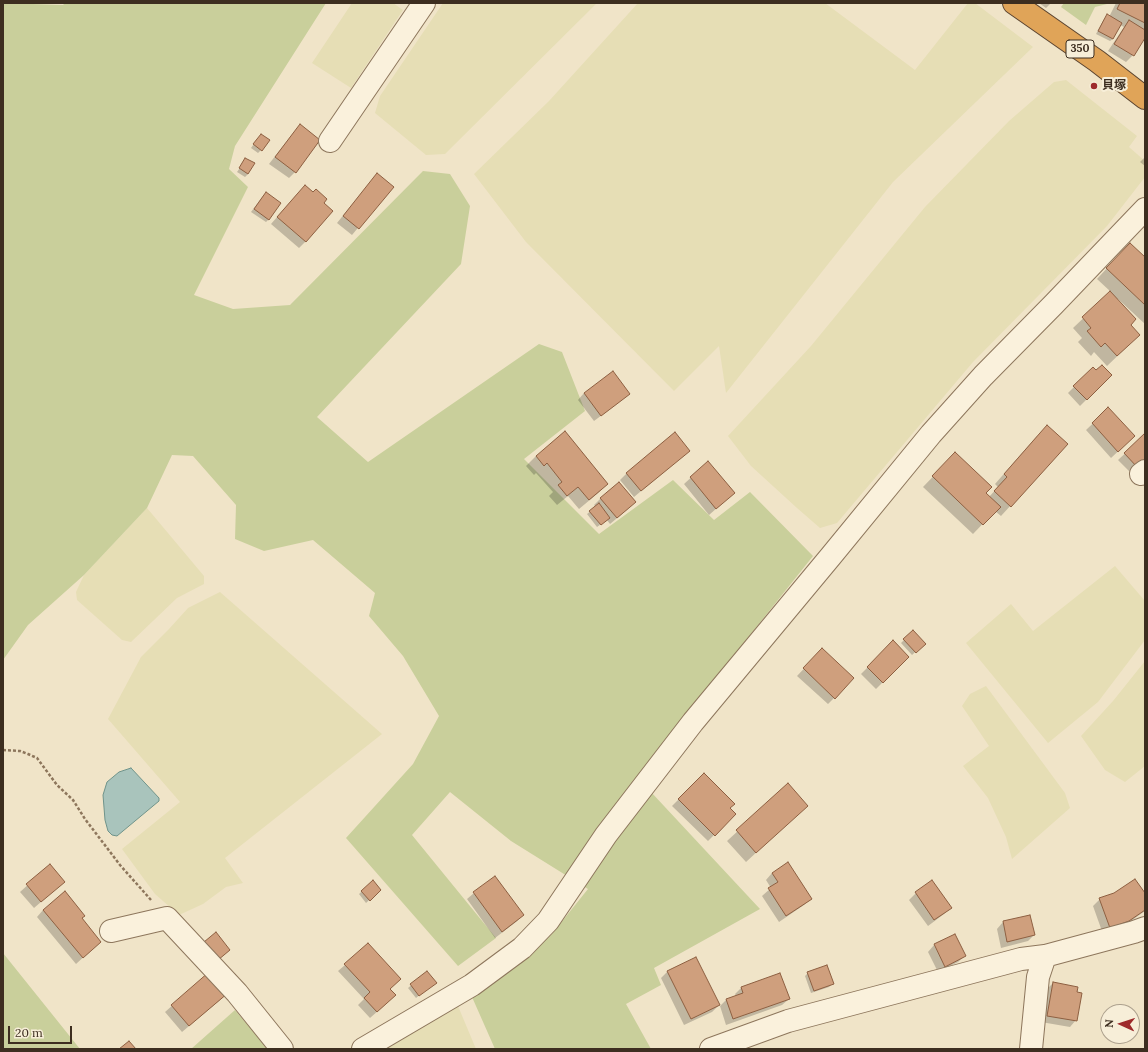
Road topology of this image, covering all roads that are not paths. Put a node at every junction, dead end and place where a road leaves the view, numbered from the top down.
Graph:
1 (424, 3) edge
2 (1014, 3) edge
3 (1145, 98) edge
4 (330, 140) dead end
5 (1145, 209) edge
6 (1145, 928) edge
7 (111, 930) dead end
8 (1044, 956) junction
9 (282, 1049) edge
10 (363, 1049) edge
11 (711, 1049) edge
12 (1031, 1049) edge

1 - 4 street
2 - 3 highway, 350
5 - 10 street
6 - 8 street
7 - 9 street
8 - 11 street
8 - 12 street

